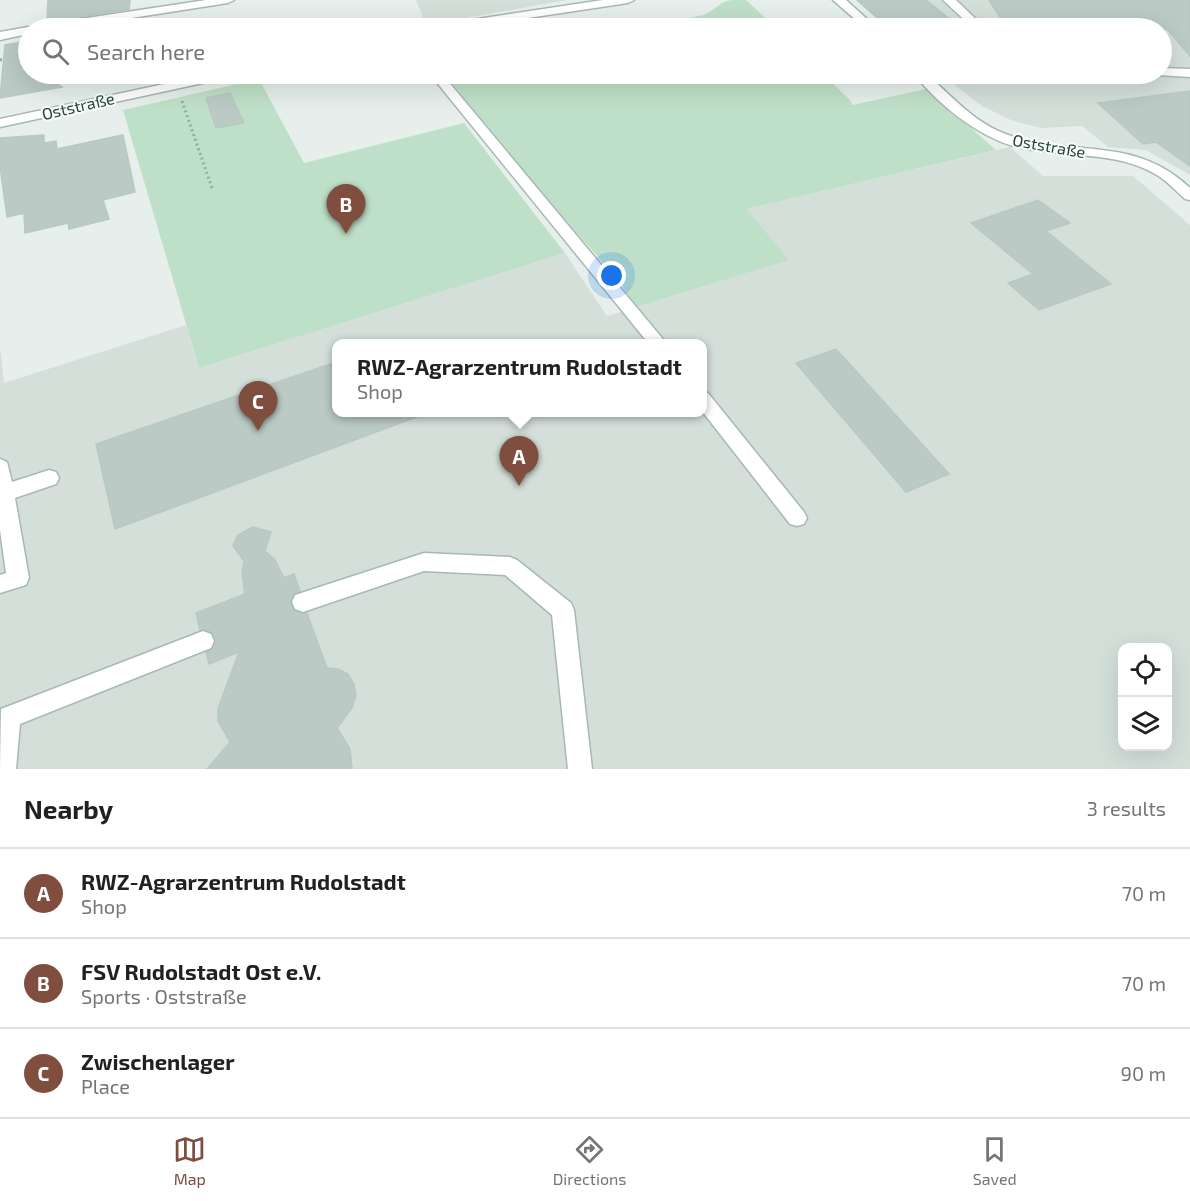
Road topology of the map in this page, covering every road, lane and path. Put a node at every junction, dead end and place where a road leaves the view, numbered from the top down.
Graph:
1 (228, 0) edge
2 (628, 0) edge
3 (839, 0) edge
4 (949, 0) edge
5 (598, 2) edge
6 (163, 10) edge
7 (111, 18) edge
8 (503, 18) edge
9 (860, 18) edge
10 (968, 18) edge
11 (18, 33) edge
12 (0, 36) edge
13 (1172, 72) edge
14 (1190, 73) edge
15 (154, 84) edge
16 (176, 84) edge
17 (444, 84) edge
18 (931, 84) edge
19 (0, 123) edge
20 (212, 188) dead end
21 (1190, 196) edge
22 (655, 339) edge
23 (707, 404) edge
24 (0, 467) edge
25 (49, 478) dead end
26 (5, 493) junction
27 (797, 518) dead end
28 (0, 584) edge
29 (303, 602) dead end
30 (203, 641) dead end
31 (5, 718) edge
32 (4, 769) edge
33 (580, 769) edge

1 - 6 street
2 - 5 street
3 - 9 street
4 - 10 street
5 - 8 street
6 - 7 street
11 - 12 street
13 - 14 street
15 - 19 street, Oststraße
16 - 20 path
17 - 22 street
18 - 21 street, Oststraße
23 - 27 street
24 - 26 street
25 - 26 street
26 - 28 street
29 - 33 street
30 - 31 street
31 - 32 street

